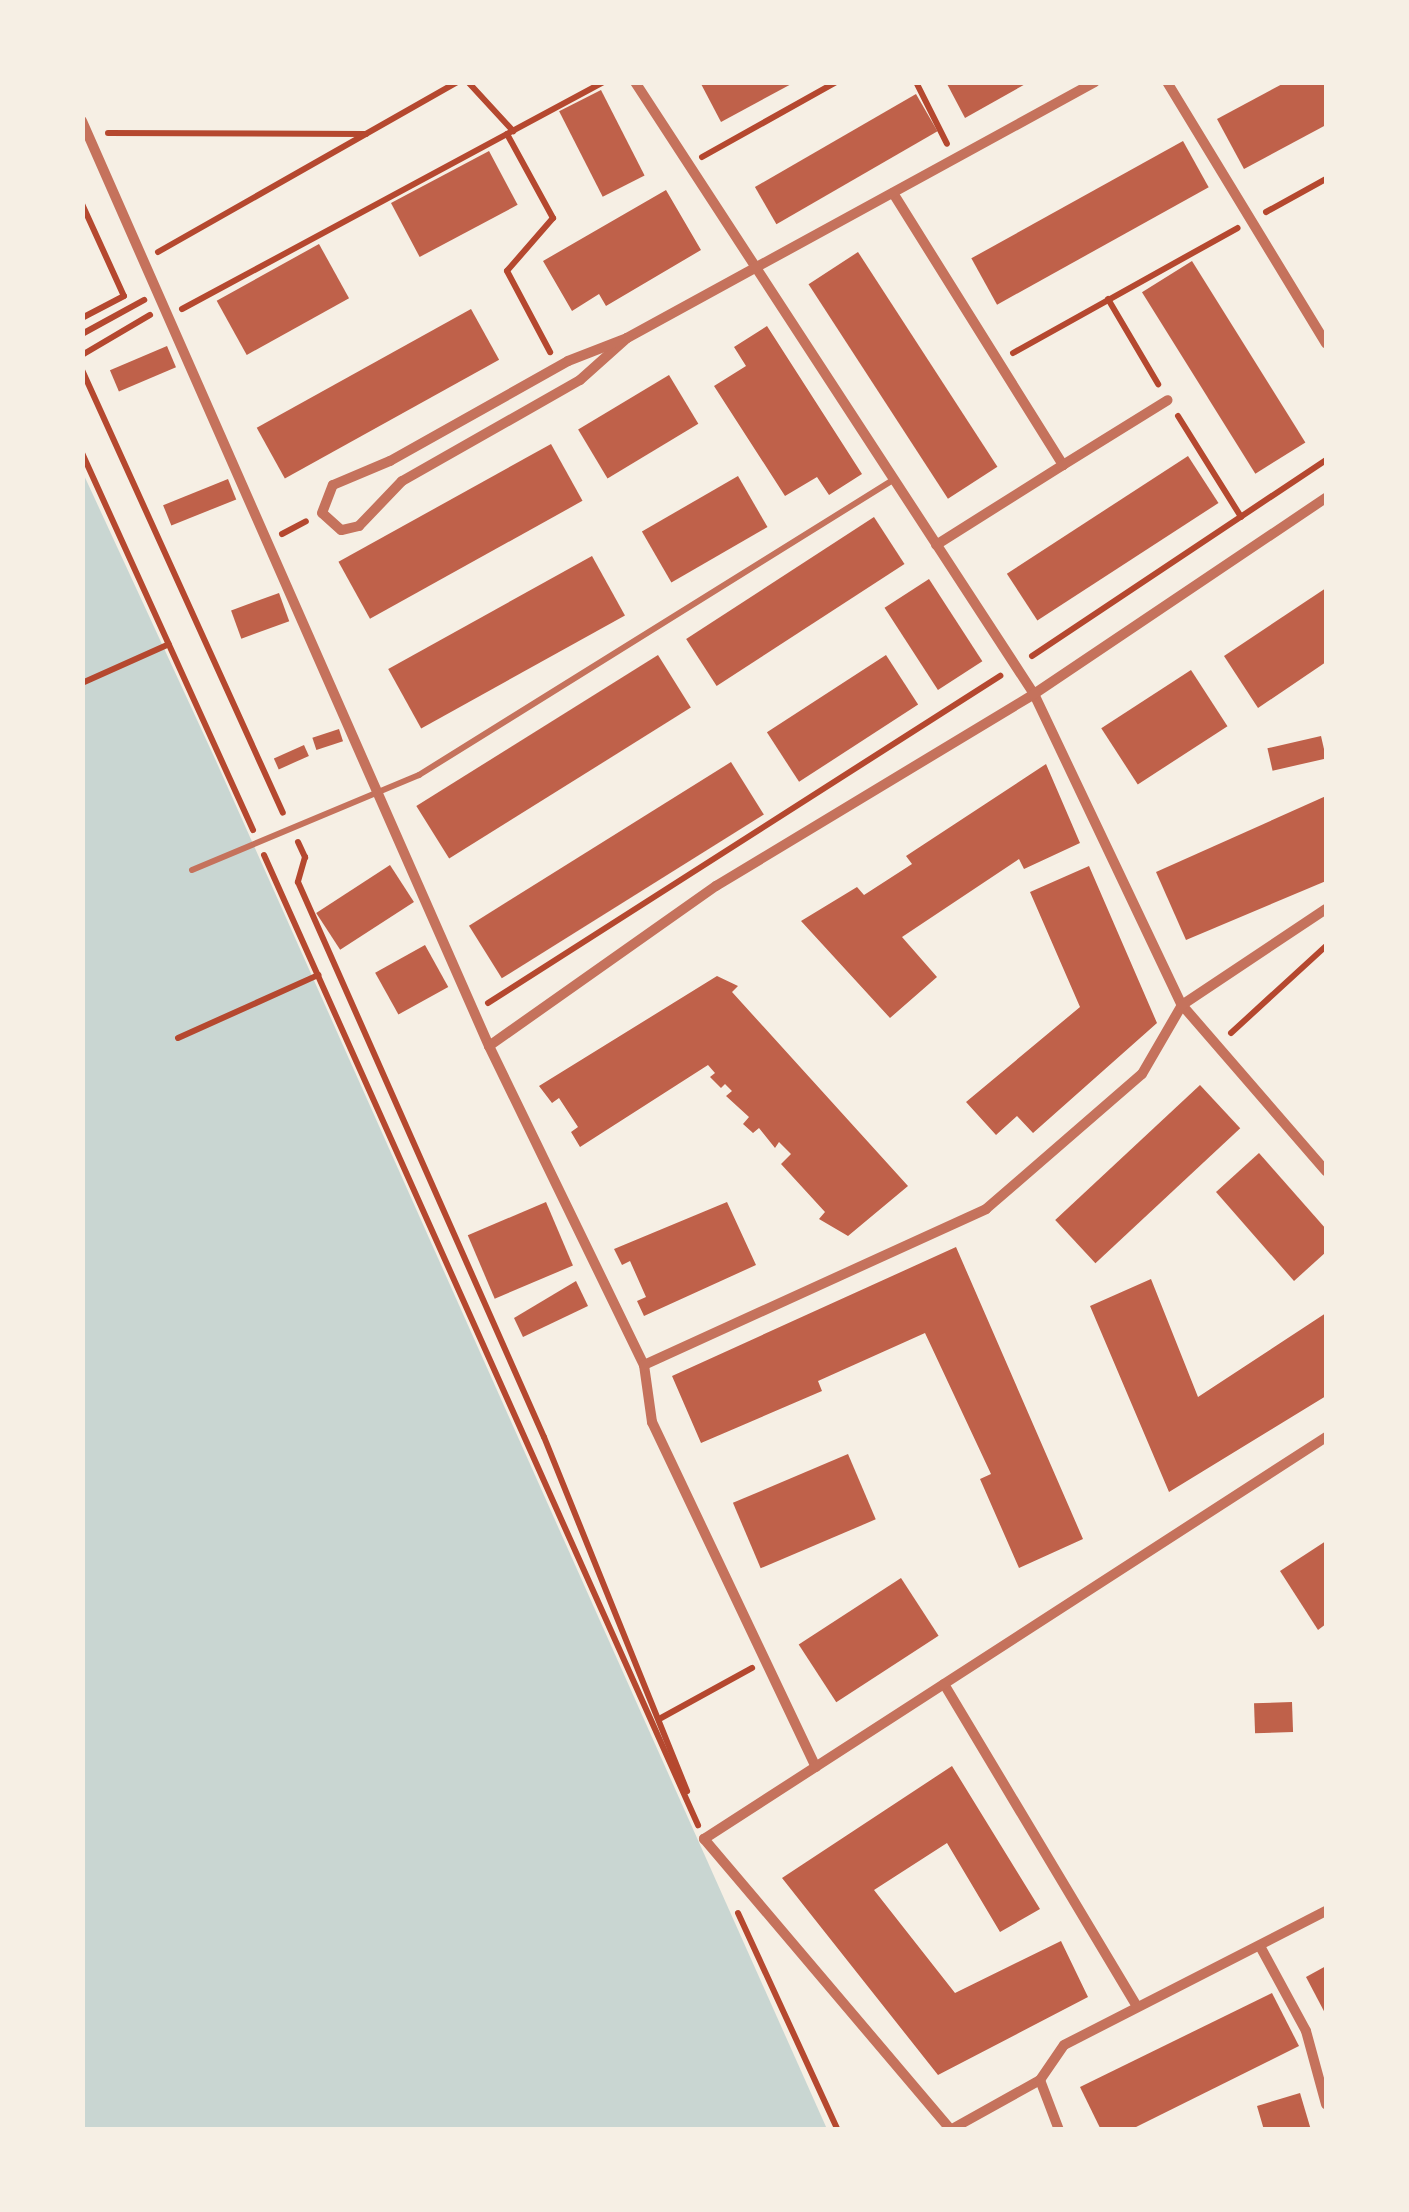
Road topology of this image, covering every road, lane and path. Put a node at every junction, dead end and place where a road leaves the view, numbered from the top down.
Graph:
1 (457, 82) edge
2 (468, 82) edge
3 (604, 82) edge
4 (635, 82) edge
5 (836, 82) edge
6 (916, 82) edge
7 (1096, 82) edge
8 (1167, 82) edge
9 (82, 121) edge
10 (88, 133) junction
11 (510, 133) junction
12 (367, 134) junction
13 (954, 159) junction
14 (688, 164) junction
15 (1326, 179) edge
16 (893, 192) junction
17 (82, 204) edge
18 (1249, 222) junction
19 (144, 260) junction
20 (754, 268) junction
21 (158, 293) junction
22 (166, 311) junction
23 (82, 318) edge
24 (82, 334) edge
25 (627, 338) junction
26 (1326, 343) edge
27 (82, 355) edge
28 (999, 360) junction
29 (558, 366) junction
30 (82, 370) edge
31 (1168, 400) dead end
32 (82, 452) edge
33 (1326, 460) edge
34 (1063, 465) junction
35 (893, 480) junction
36 (1326, 498) edge
37 (322, 513) junction
38 (267, 541) junction
39 (936, 545) junction
40 (169, 644) junction
41 (1016, 666) junction
42 (82, 684) edge
43 (1034, 694) junction
44 (271, 785) dead end
45 (378, 792) junction
46 (258, 842) junction
47 (192, 870) dead end
48 (297, 876) dead end
49 (1326, 909) edge
50 (1326, 946) edge
51 (318, 975) junction
52 (1182, 1005) junction
53 (474, 1012) junction
54 (178, 1038) dead end
55 (490, 1046) junction
56 (1217, 1046) junction
57 (1326, 1171) edge
58 (644, 1364) junction
59 (1326, 1437) edge
60 (762, 1663) junction
61 (944, 1684) junction
62 (661, 1718) junction
63 (816, 1767) junction
64 (704, 1839) junction
65 (729, 1894) dead end
66 (1326, 1911) edge
67 (1261, 1948) junction
68 (1137, 2007) junction
69 (1040, 2080) junction
70 (1326, 2104) edge
71 (952, 2129) edge
72 (838, 2130) edge
73 (1059, 2130) edge

1 - 12 path
2 - 11 path
3 - 11 path
4 - 14 street
5 - 14 path
6 - 13 path
7 - 13 street
8 - 18 street
9 - 10 street
10 - 12 path
10 - 19 street
11 - 22 path
11 - 29 path
12 - 19 path
13 - 16 street
14 - 20 street
15 - 18 path
16 - 20 street
16 - 28 street
17 - 23 path
18 - 26 street
18 - 28 path
19 - 21 street
20 - 25 street
20 - 35 street
21 - 22 street
21 - 24 path
22 - 27 path
22 - 38 street
25 - 29 street
25 - 37 street
28 - 34 street
29 - 37 street
30 - 44 path
31 - 34 street
32 - 40 path
33 - 41 path
34 - 39 street
35 - 39 street
35 - 45 lane
36 - 43 street
37 - 38 path
38 - 45 street
39 - 41 street
40 - 42 path
40 - 46 path
41 - 43 street
41 - 53 path
43 - 52 street
43 - 55 street
45 - 46 lane
45 - 53 street
46 - 47 lane
46 - 51 path
48 - 62 path
49 - 52 street
50 - 56 path
51 - 54 path
51 - 64 path
52 - 56 street
52 - 58 street
53 - 55 street
55 - 58 street
56 - 57 street
58 - 60 street
59 - 61 street
60 - 62 path
60 - 63 street
61 - 63 street
61 - 68 street
62 - 64 path
63 - 64 street
64 - 71 street
65 - 72 path
66 - 67 street
67 - 68 street
67 - 70 street
68 - 69 street
69 - 71 street
69 - 73 street

